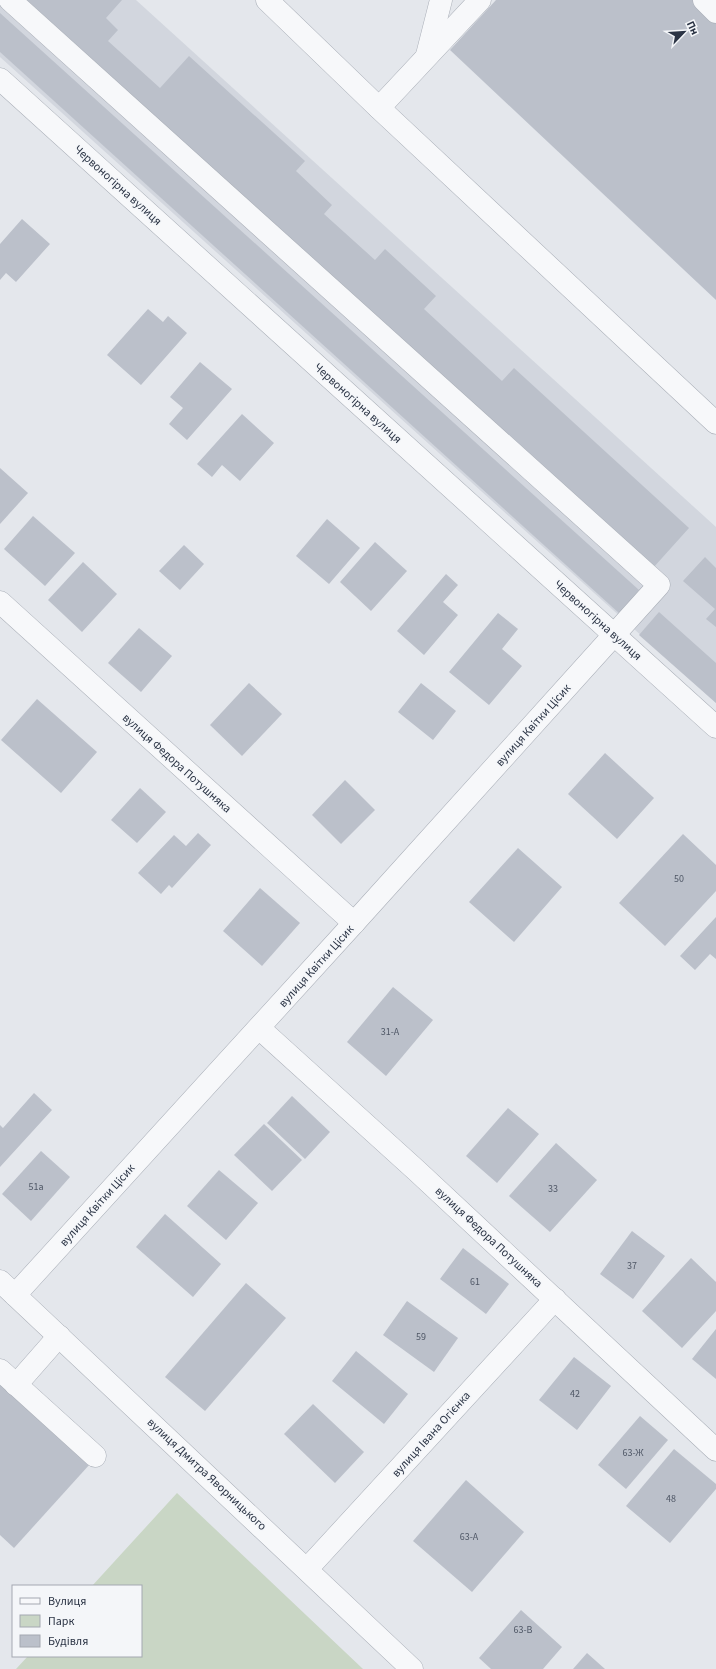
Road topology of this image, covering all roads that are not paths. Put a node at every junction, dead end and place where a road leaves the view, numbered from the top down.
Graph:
1 (10, 0) edge
2 (267, 0) edge
3 (441, 0) edge
4 (480, 0) edge
5 (704, 0) edge
6 (716, 12) edge
7 (427, 57) junction
8 (0, 79) edge
9 (379, 108) junction
10 (716, 423) edge
11 (0, 602) edge
12 (614, 635) junction
13 (716, 727) edge
14 (354, 923) junction
15 (258, 1028) junction
16 (8, 1288) edge
17 (555, 1299) junction
18 (59, 1336) junction
19 (0, 1370) edge
20 (16, 1385) junction
21 (716, 1450) edge
22 (95, 1456) dead end
23 (307, 1569) junction
24 (412, 1669) edge

1 - 12 street, вулиця Квітки Цісик
2 - 9 street
3 - 7 street
4 - 7 street
5 - 6 street
7 - 9 street
8 - 12 street, Червоногірна вулиця
9 - 10 street
11 - 14 street, вулиця Федора Потушняка
12 - 13 street, Червоногірна вулиця
12 - 14 street, вулиця Квітки Цісик
14 - 15 street, вулиця Квітки Цісик
15 - 16 street, вулиця Квітки Цісик
15 - 17 street, вулиця Федора Потушняка
16 - 18 street, вулиця Дмитра Яворницького
17 - 21 street, вулиця Федора Потушняка
17 - 23 street, вулиця Івана Огієнка
18 - 20 street
18 - 23 street, вулиця Дмитра Яворницького
19 - 20 street
20 - 22 street
23 - 24 street, вулиця Дмитра Яворницького

